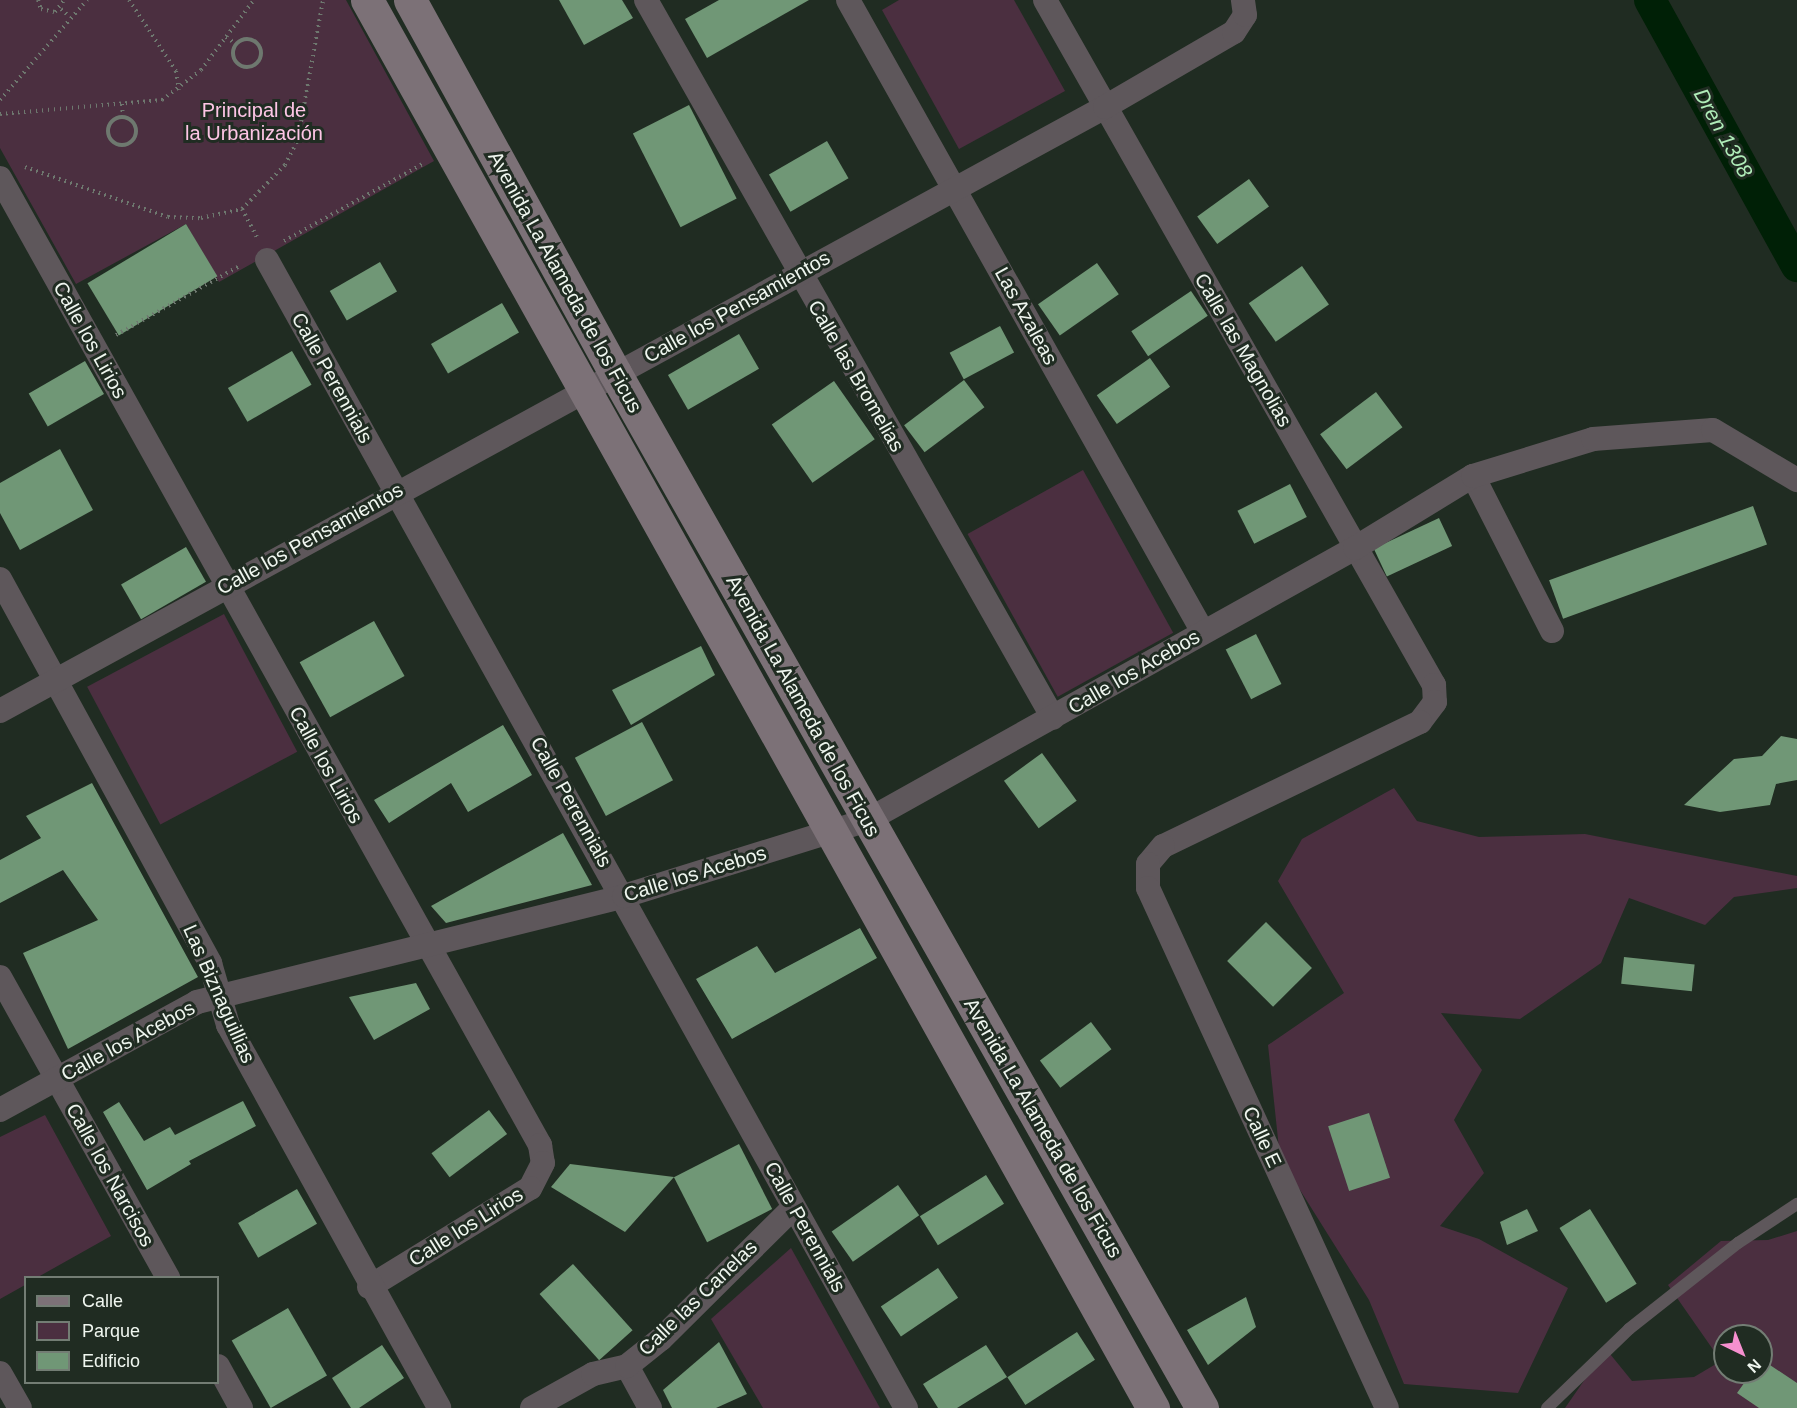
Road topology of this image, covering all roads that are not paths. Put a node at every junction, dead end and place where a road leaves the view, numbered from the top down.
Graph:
1 (367, 0) edge
2 (410, 0) edge
3 (646, 0) edge
4 (848, 0) edge
5 (1045, 0) edge
6 (1244, 7) edge
7 (1105, 107) junction
8 (7, 170) edge
9 (954, 188) junction
10 (264, 252) road end
11 (798, 273) junction
12 (615, 373) junction
13 (584, 389) junction
14 (1473, 476) junction
15 (1797, 480) edge
16 (396, 492) junction
17 (1355, 548) junction
18 (0, 579) edge
19 (226, 585) junction
20 (1552, 630) dead end
21 (1203, 632) junction
22 (55, 679) junction
23 (0, 711) edge
24 (1053, 718) junction
25 (868, 820) junction
26 (832, 833) junction
27 (1148, 864) joint
28 (624, 896) junction
29 (426, 947) junction
30 (0, 977) edge
31 (219, 997) junction
32 (57, 1079) junction
33 (0, 1110) edge
34 (1797, 1204) edge
35 (793, 1208) junction
36 (167, 1276) edge
37 (369, 1287) junction
38 (627, 1366) junction
39 (219, 1368) edge
40 (0, 1373) edge
41 (20, 1408) edge
42 (241, 1408) edge
43 (438, 1408) edge
44 (532, 1408) edge
45 (650, 1408) edge
46 (906, 1408) edge
47 (1153, 1408) edge
48 (1202, 1408) edge
49 (1386, 1408) edge
50 (1547, 1408) edge

1 - 13 street, Avenida La Alameda de los Ficus
2 - 12 street, Avenida La Alameda de los Ficus
3 - 11 street, Calle las Bromelias
4 - 9 street, Las Azaleas
5 - 7 street, Calle las Magnolias
6 - 7 street, Calle los Pensamientos
7 - 9 street, Calle los Pensamientos
7 - 17 street, Calle las Magnolias
8 - 19 street, Calle los Lirios
9 - 11 street, Calle los Pensamientos
9 - 21 street, Las Azaleas
10 - 16 street, Calle Perennials
11 - 12 street, Calle los Pensamientos
11 - 24 street, Calle las Bromelias
12 - 13 street, Calle los Pensamientos
12 - 25 street, Avenida La Alameda de los Ficus
13 - 16 street, Calle los Pensamientos
13 - 26 street, Avenida La Alameda de los Ficus
14 - 15 street, Calle los Acebos
14 - 17 street, Calle los Acebos
14 - 20 street
16 - 19 street, Calle los Pensamientos
16 - 28 street, Calle Perennials
17 - 21 street, Calle los Acebos
17 - 27 street, Calle las Magnolias
18 - 22 street, Las Biznaguillias
19 - 22 street, Calle los Pensamientos
19 - 29 street, Calle los Lirios
21 - 24 street, Calle los Acebos
22 - 23 street, Calle los Pensamientos
22 - 31 street, Las Biznaguillias
24 - 25 street, Calle los Acebos
25 - 26 street, Calle los Acebos
25 - 48 street, Avenida La Alameda de los Ficus
26 - 28 street, Calle los Acebos
26 - 47 street, Avenida La Alameda de los Ficus
27 - 49 street, Calle E
28 - 29 street, Calle los Acebos
28 - 35 street, Calle Perennials
29 - 31 street, Calle los Acebos
29 - 37 street, Calle los Lirios
30 - 32 street, Calle los Narcisos
31 - 32 street, Calle los Acebos
31 - 37 street, Las Biznaguillias
32 - 33 street, Calle los Acebos
32 - 36 street, Calle los Narcisos
34 - 50 lane
35 - 38 street, Calle las Canelas
35 - 46 street, Calle Perennials
37 - 43 street, Las Biznaguillias
38 - 44 street, Calle las Canelas
38 - 45 street
39 - 42 street
40 - 41 street

